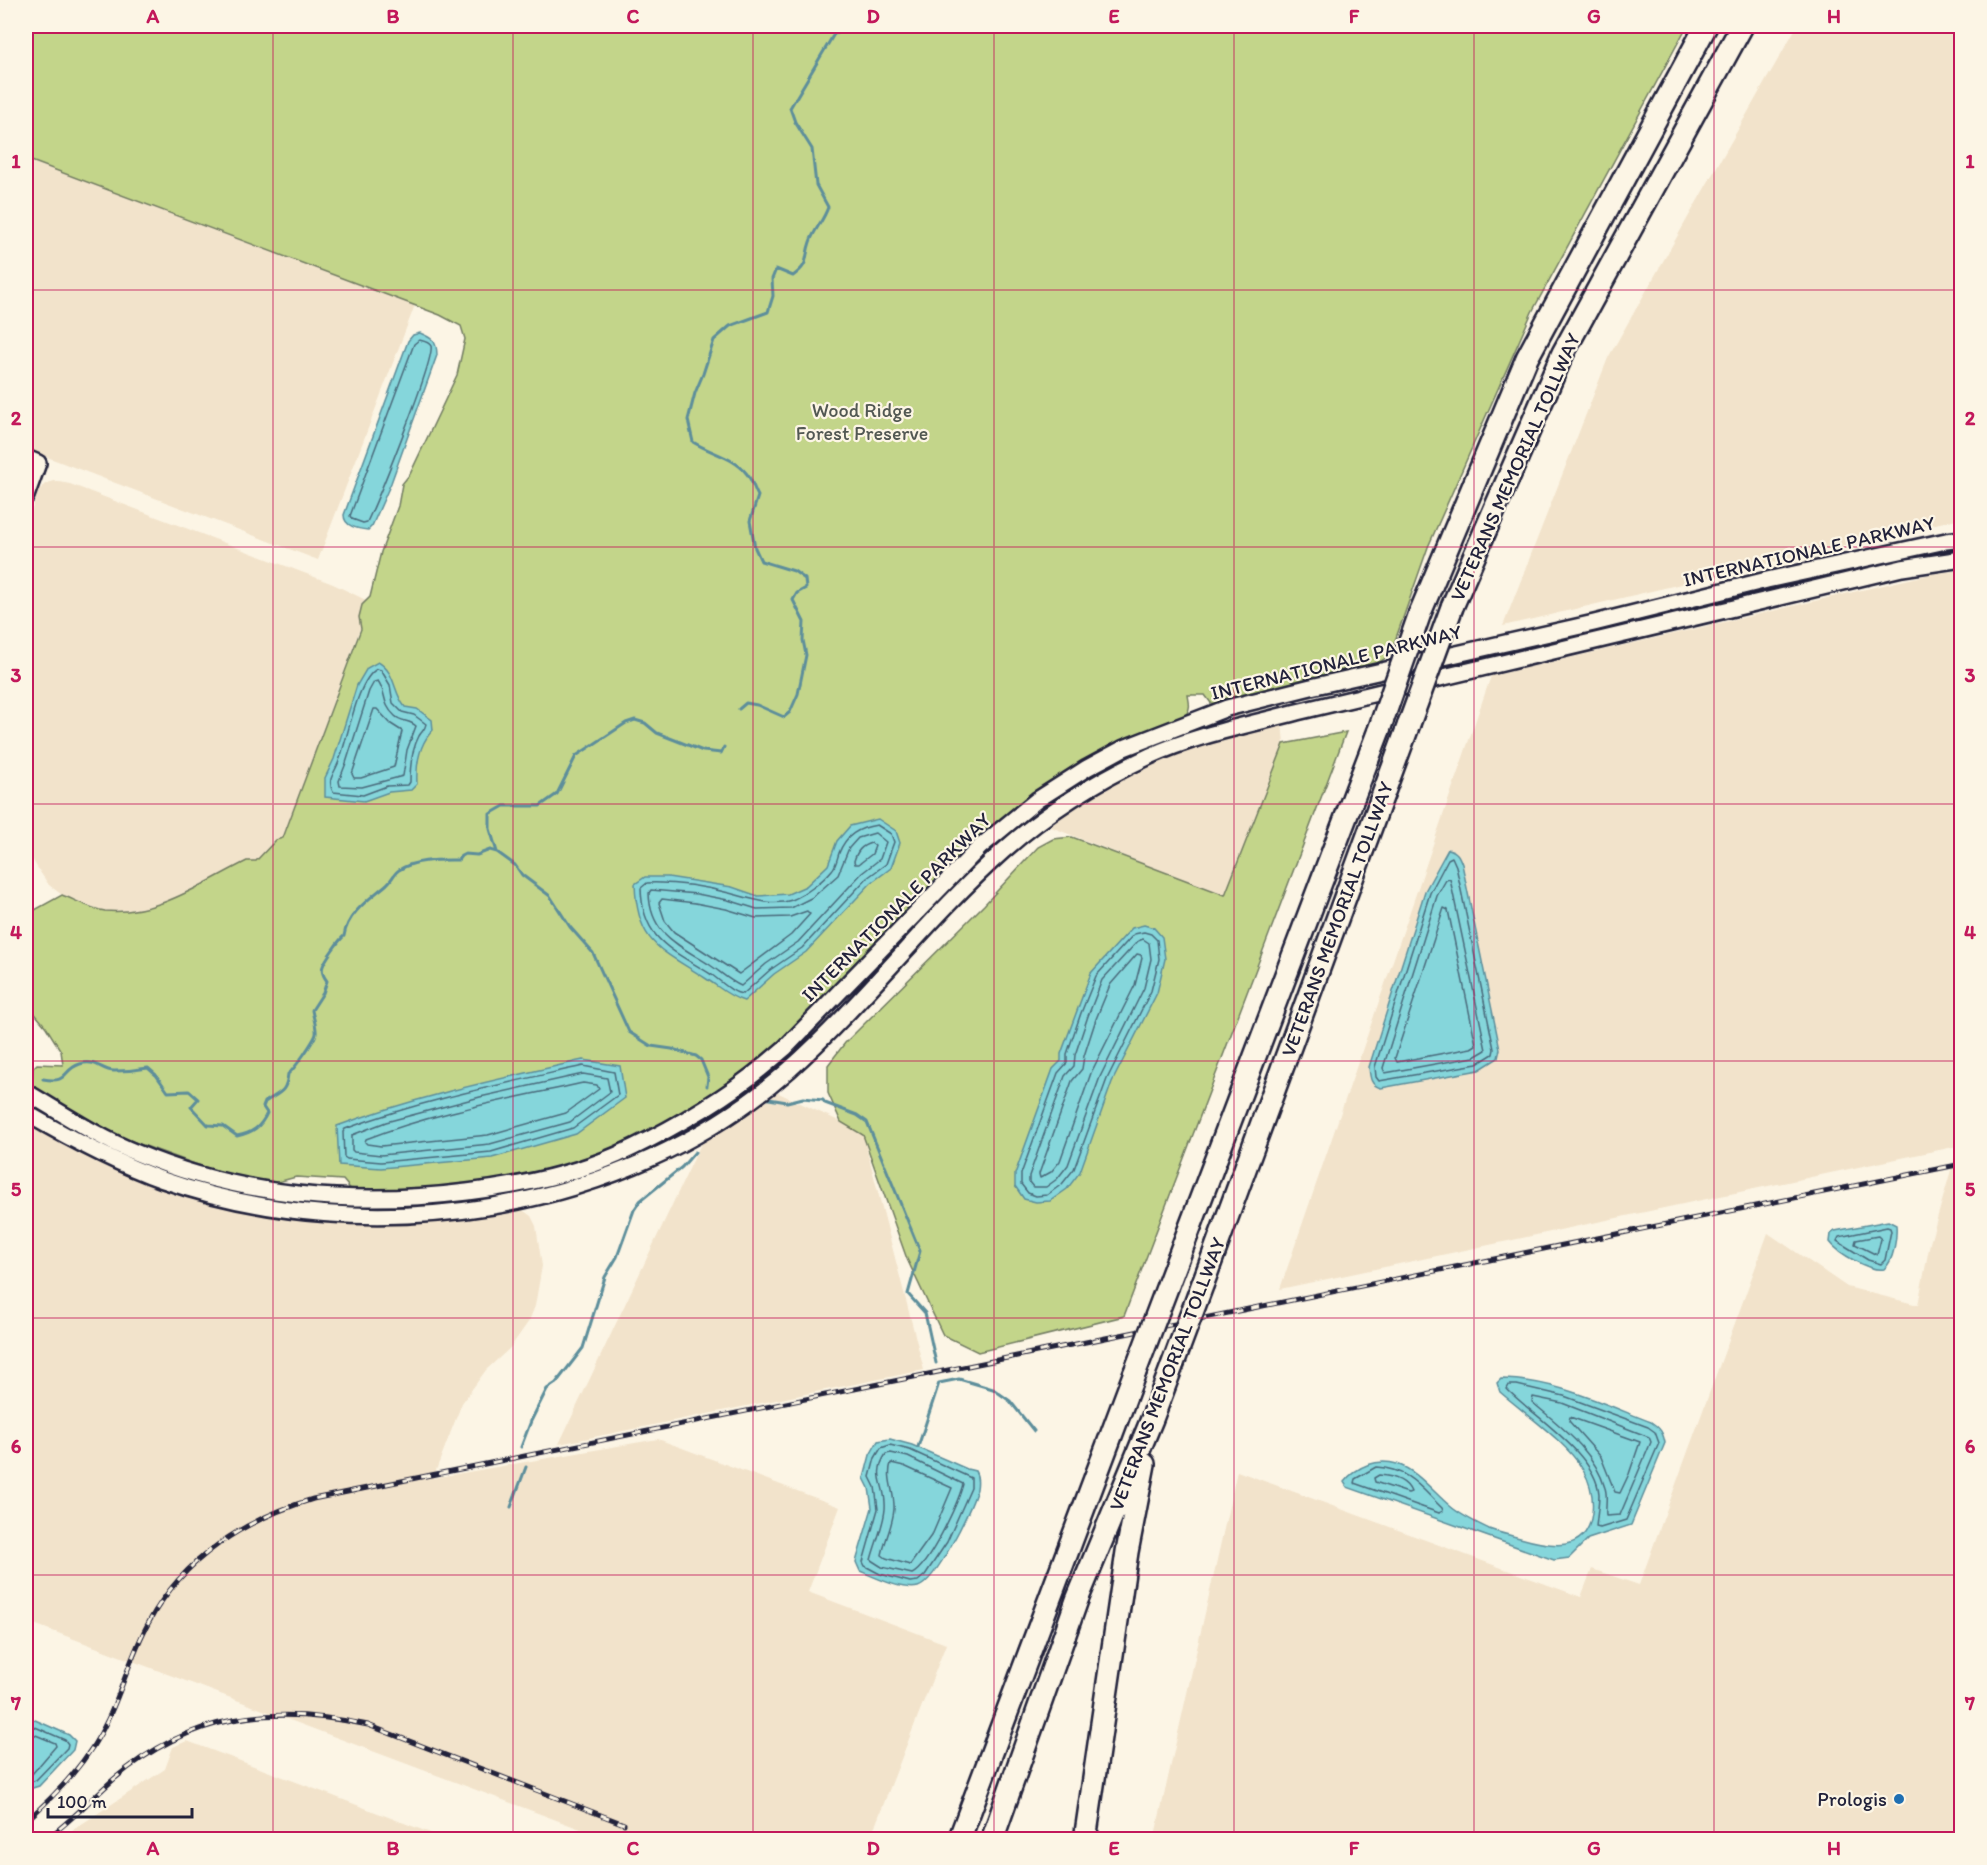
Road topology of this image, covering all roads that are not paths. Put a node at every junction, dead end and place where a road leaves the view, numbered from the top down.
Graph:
1 (1706, 26) edge
2 (1742, 26) edge
3 (32, 460) edge
4 (26, 496) edge
5 (1962, 539) edge
6 (1962, 559) edge
7 (26, 1092) edge
8 (709, 1104) junction
9 (26, 1113) edge
10 (716, 1122) junction
11 (1152, 1419) junction
12 (958, 1839) edge
13 (992, 1839) edge
14 (1085, 1839) edge

1 - 12 highway, VETERANS MEMORIAL TOLLWAY, bridge
2 - 11 highway, VETERANS MEMORIAL TOLLWAY, bridge
3 - 4 street
5 - 8 street, INTERNATIONALE PARKWAY
6 - 10 street, INTERNATIONALE PARKWAY
7 - 8 street, INTERNATIONALE PARKWAY
8 - 10 street
9 - 10 street, INTERNATIONALE PARKWAY
11 - 13 highway, VETERANS MEMORIAL TOLLWAY
11 - 14 highway

